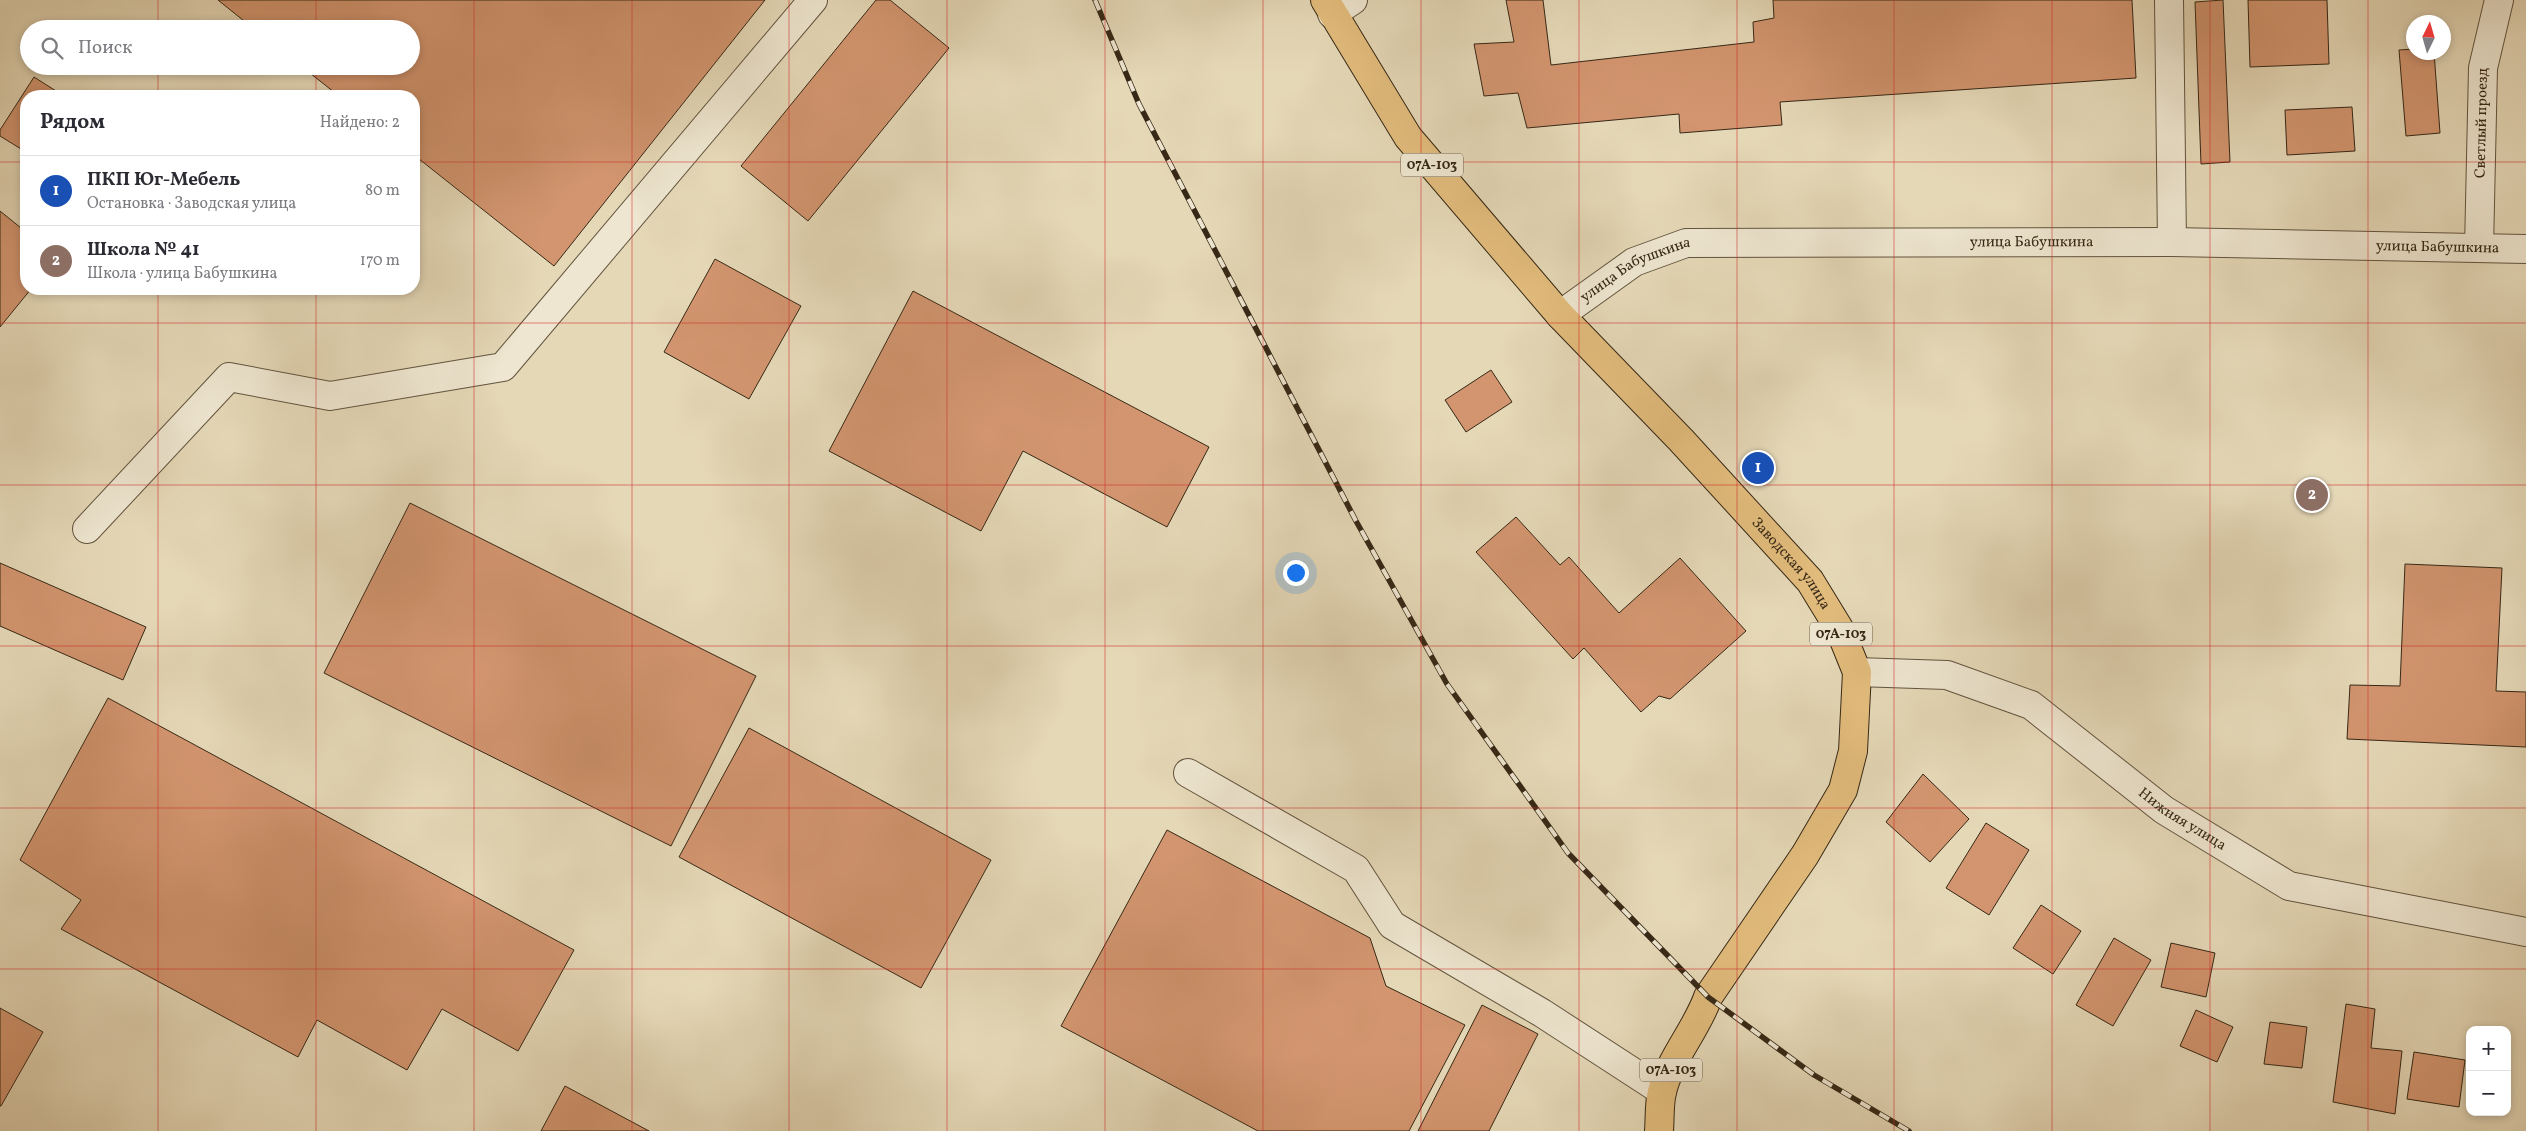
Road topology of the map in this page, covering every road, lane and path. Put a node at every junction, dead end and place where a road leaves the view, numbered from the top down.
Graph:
1 (813, 0) edge
2 (2169, 0) edge
3 (2499, 0) edge
4 (1336, 5) edge
5 (2172, 242) junction
6 (2479, 248) junction
7 (2526, 249) edge
8 (1560, 315) junction
9 (87, 529) dead end
10 (1857, 672) junction
11 (1188, 773) dead end
12 (2526, 932) edge
13 (1662, 1091) junction
14 (1659, 1131) edge

1 - 9 street
2 - 5 street
3 - 6 street, Светлый проезд
4 - 8 main road, 07А-103
5 - 6 street, улица Бабушкина
5 - 8 street, улица Бабушкина
6 - 7 street, улица Бабушкина
8 - 10 main road, Заводская улица / 07А-103
10 - 12 street, Нижняя улица
10 - 13 main road, Заводская улица / 07А-103
11 - 13 street
13 - 14 main road, Заводская улица / 07А-103

